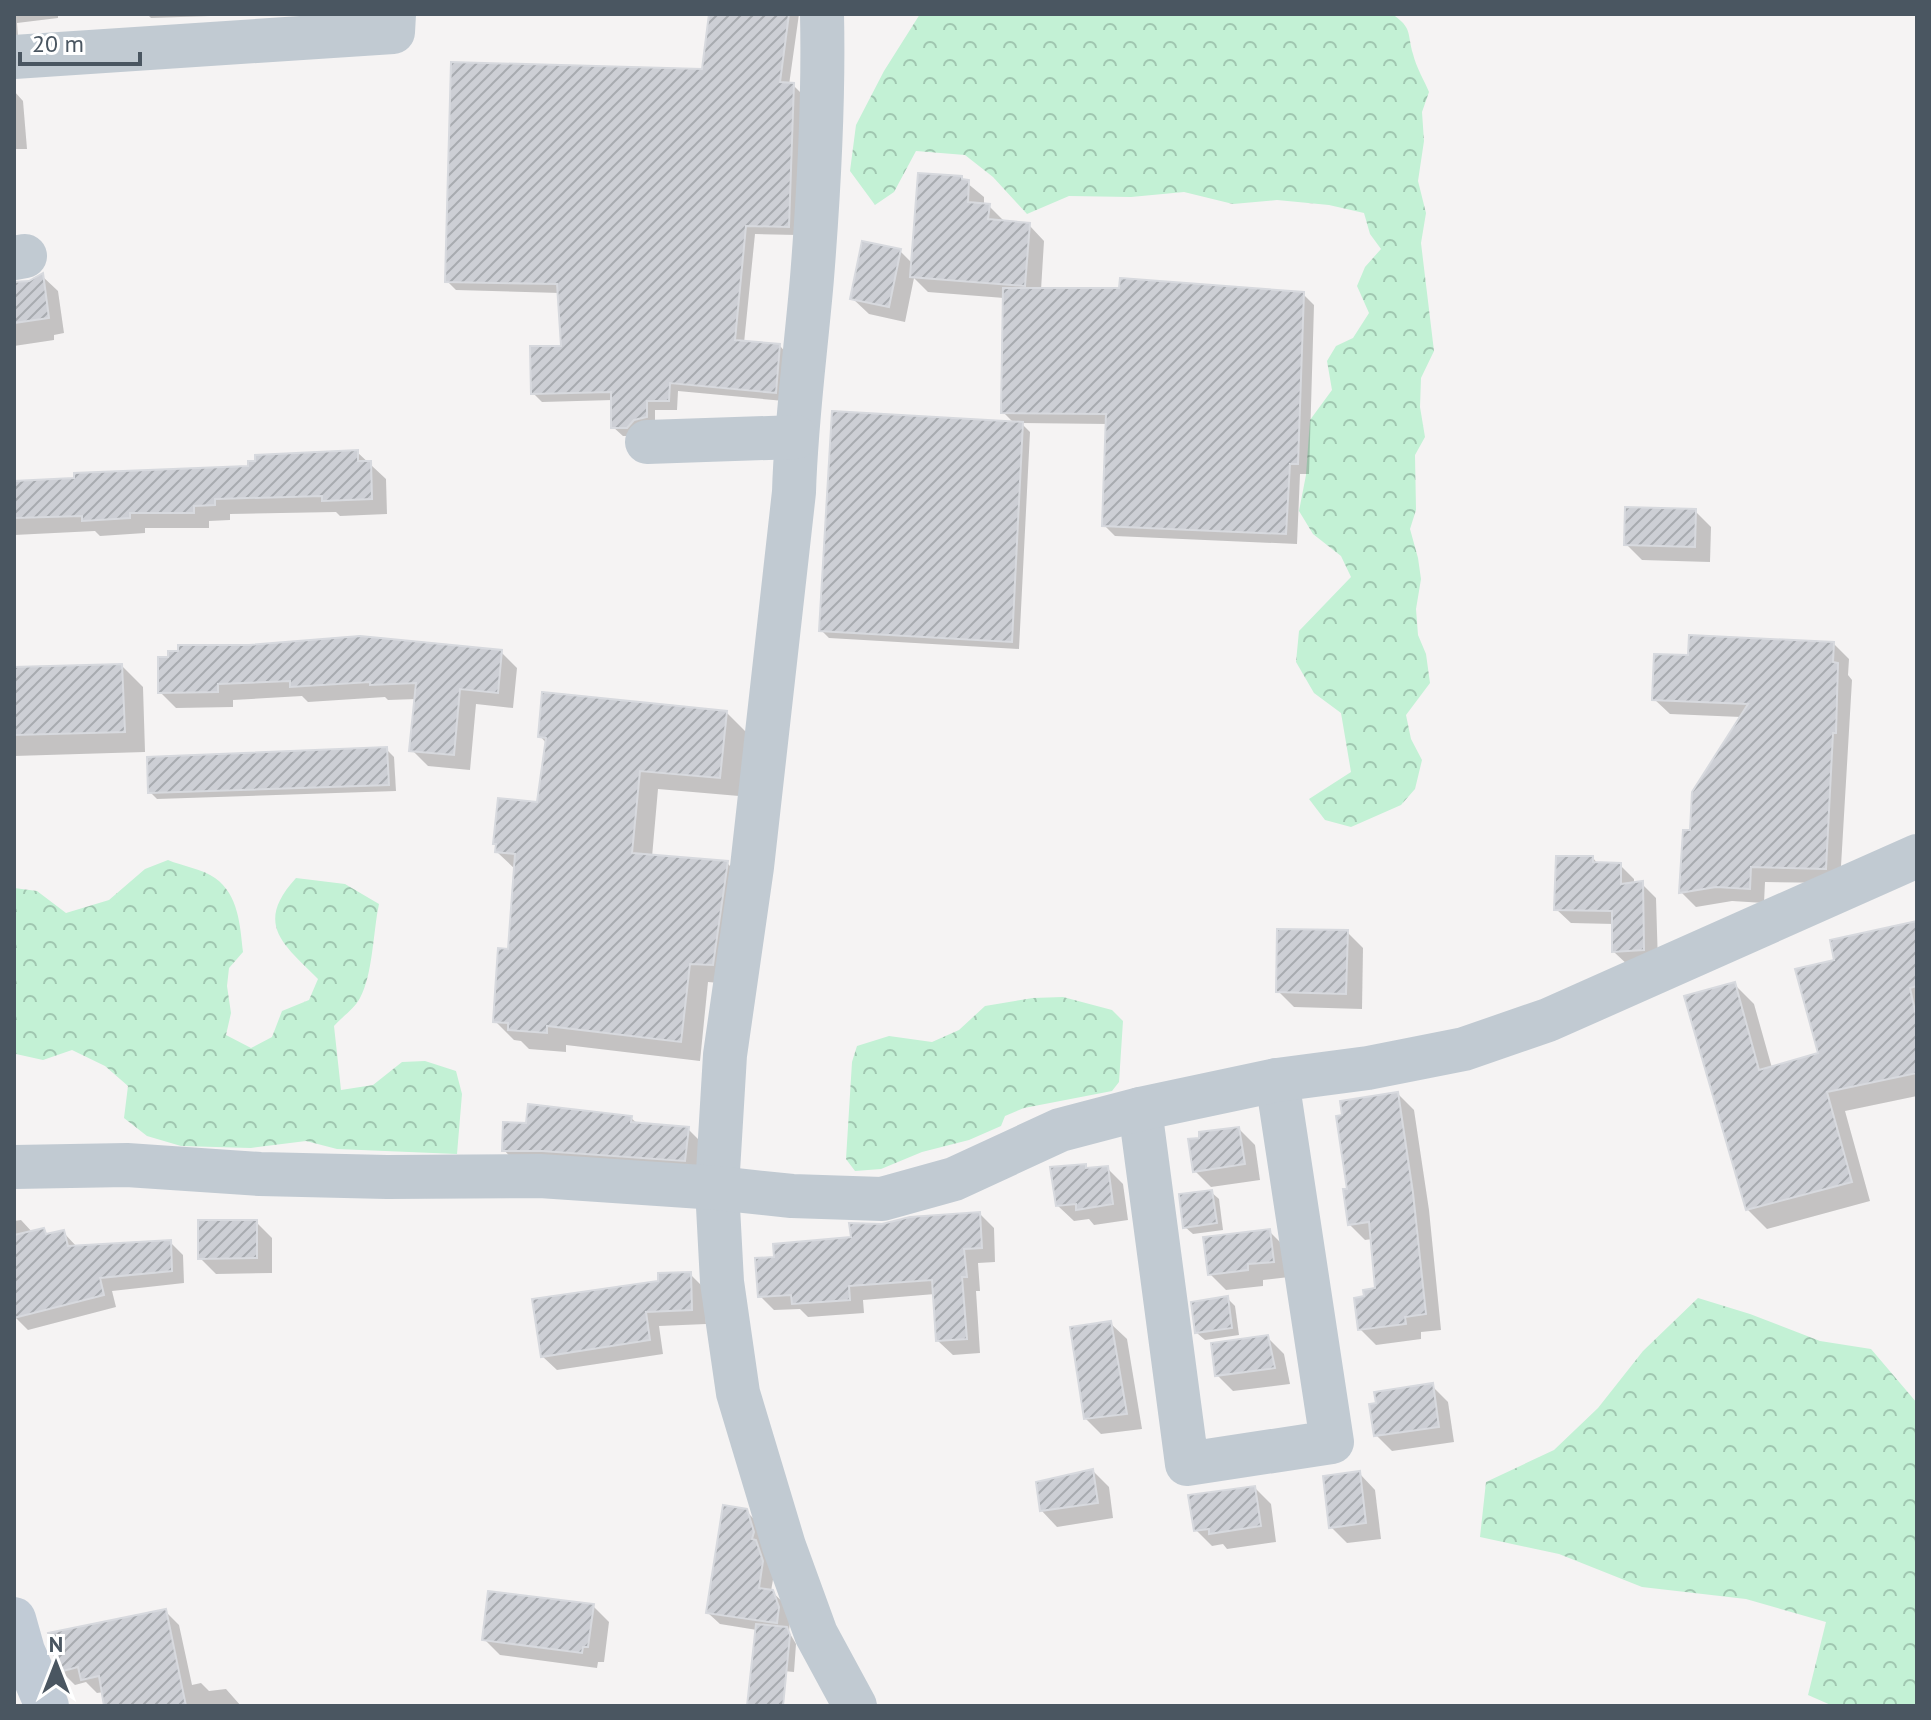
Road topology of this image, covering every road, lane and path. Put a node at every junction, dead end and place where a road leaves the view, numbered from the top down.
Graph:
1 (394, 14) edge
2 (822, 14) edge
3 (14, 57) edge
4 (796, 437) junction
5 (647, 442) dead end
6 (1917, 856) edge
7 (1277, 1080) junction
8 (1140, 1109) junction
9 (14, 1167) edge
10 (717, 1188) junction
11 (14, 1619) edge
12 (47, 1706) edge
13 (855, 1706) edge

1 - 3 street
2 - 4 street
4 - 5 street
4 - 10 street
6 - 7 street
7 - 8 street
7 - 8 street
8 - 10 street
9 - 10 street
10 - 13 street
11 - 12 main road

